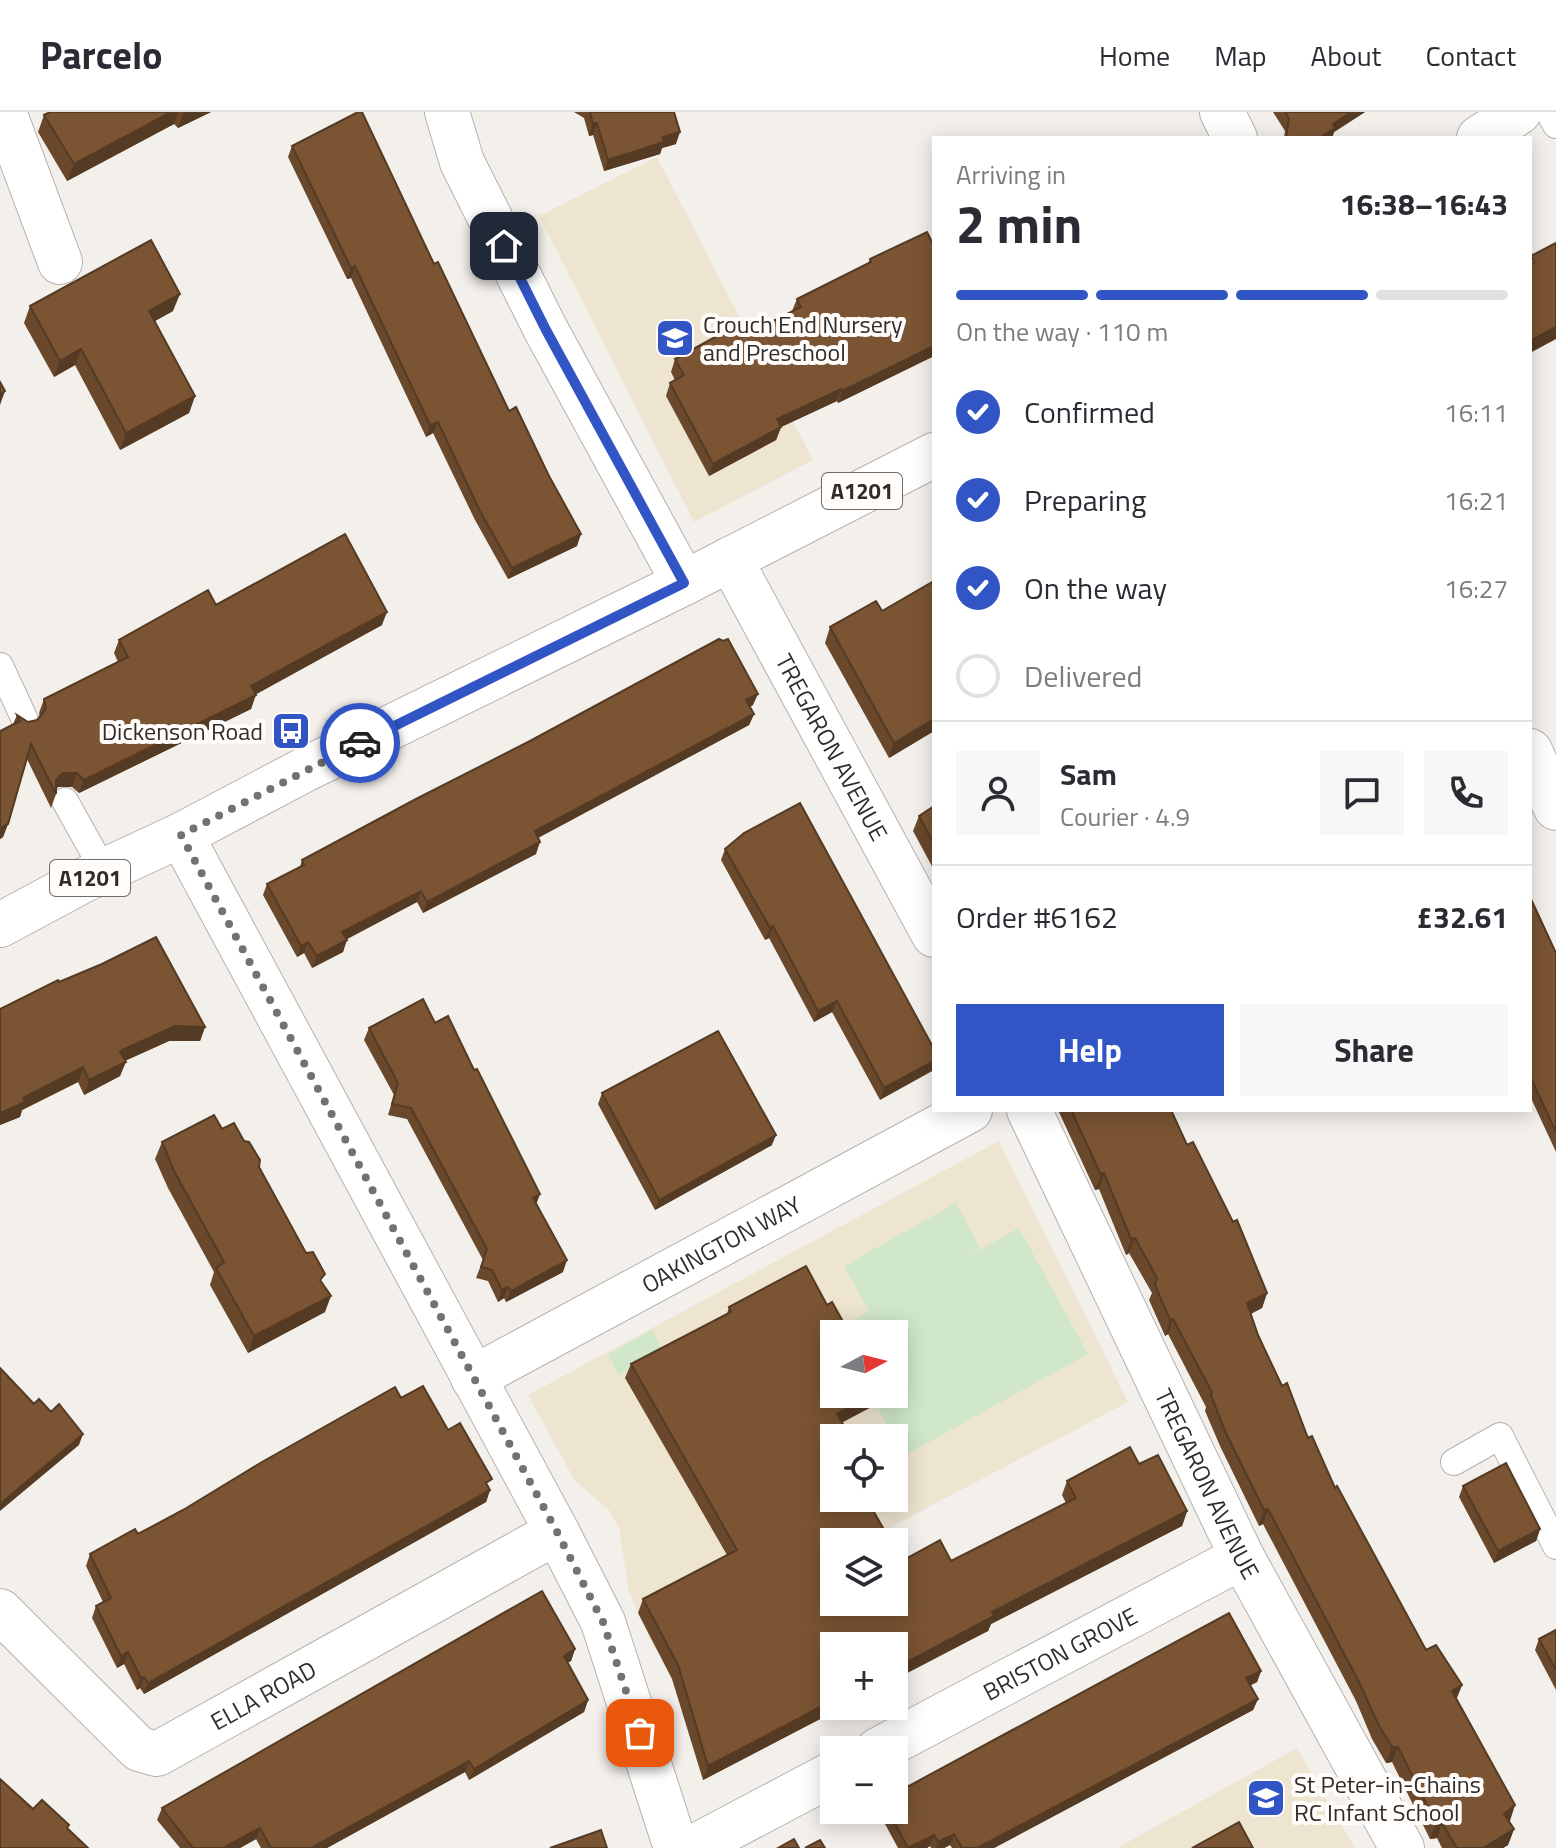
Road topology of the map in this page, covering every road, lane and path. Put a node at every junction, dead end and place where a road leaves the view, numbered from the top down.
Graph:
1 (4, 112) edge
2 (447, 112) edge
3 (1222, 112) edge
4 (1519, 112) edge
5 (1549, 112) edge
6 (1556, 125) edge
7 (1234, 136) edge
8 (1482, 136) edge
9 (60, 262) dead end
10 (932, 456) edge
11 (730, 559) junction
12 (684, 583) junction
13 (0, 666) edge
14 (25, 720) edge
15 (1532, 755) edge
16 (65, 801) edge
17 (1556, 808) edge
18 (181, 835) junction
19 (104, 871) junction
20 (0, 925) edge
21 (932, 931) edge
22 (966, 1112) edge
23 (1030, 1112) edge
24 (473, 1378) junction
25 (1454, 1462) dead end
26 (557, 1532) junction
27 (1556, 1546) edge
28 (1242, 1557) junction
29 (0, 1611) edge
30 (904, 1736) edge
31 (820, 1780) edge
32 (676, 1848) edge
33 (692, 1848) edge
34 (1402, 1848) edge

1 - 9 street
2 - 12 street
3 - 7 street
4 - 8 street
5 - 6 lane
10 - 11 street, A1201
11 - 12 street, A1201
11 - 21 street, TREGARON AVENUE
12 - 18 street, A1201
13 - 14 lane
15 - 17 street
16 - 19 lane
18 - 19 street, A1201
18 - 24 street
19 - 20 street, A1201
22 - 24 street, OAKINGTON WAY
23 - 28 street, TREGARON AVENUE
24 - 26 street
25 - 27 lane
26 - 29 street, ELLA ROAD
26 - 32 street
28 - 30 street, BRISTON GROVE
28 - 34 street, TREGARON AVENUE
31 - 33 street

